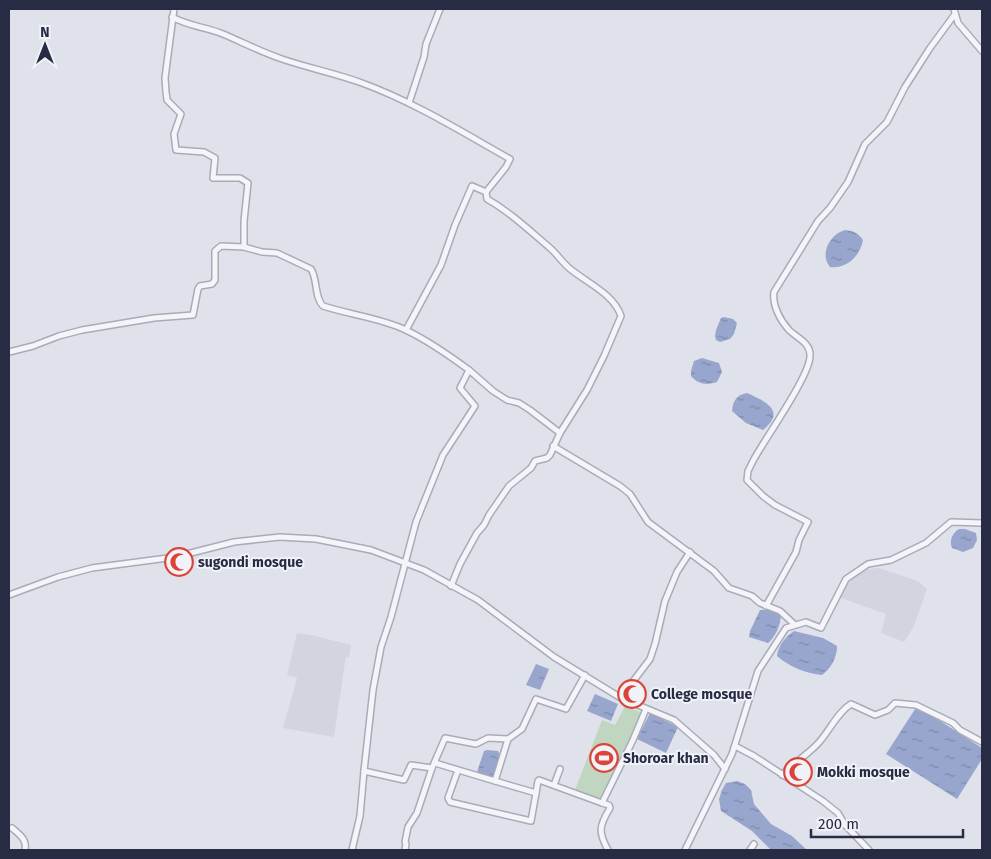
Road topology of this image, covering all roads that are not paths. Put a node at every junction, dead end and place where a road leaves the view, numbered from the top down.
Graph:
1 (174, 9) edge
2 (440, 9) edge
3 (955, 11) edge
4 (172, 17) junction
5 (982, 51) edge
6 (409, 103) junction
7 (486, 192) junction
8 (244, 247) junction
9 (406, 330) junction
10 (9, 352) edge
11 (469, 370) junction
12 (560, 432) junction
13 (554, 446) junction
14 (982, 523) edge
15 (690, 552) junction
16 (406, 562) junction
17 (451, 586) junction
18 (9, 595) edge
19 (766, 606) junction
20 (795, 625) junction
21 (584, 675) junction
22 (622, 698) junction
23 (646, 709) junction
24 (508, 739) junction
25 (982, 742) edge
26 (735, 746) junction
27 (434, 766) junction
28 (725, 769) junction
29 (458, 770) junction
30 (560, 770) dead end
31 (364, 771) junction
32 (782, 775) junction
33 (495, 781) junction
34 (554, 785) junction
35 (536, 793) junction
36 (602, 803) junction
37 (12, 828) dead end
38 (754, 844) dead end
39 (25, 850) edge
40 (352, 850) edge
41 (405, 850) edge
42 (608, 850) edge
43 (685, 850) edge
44 (750, 850) edge
45 (868, 850) edge

1 - 4 street
2 - 6 street
3 - 5 street
3 - 19 street
4 - 6 street
4 - 8 street
6 - 7 street
7 - 9 street
7 - 12 street
8 - 9 street
8 - 10 street
9 - 11 street
11 - 12 street
11 - 16 street
12 - 13 street
13 - 15 street
13 - 17 street
14 - 20 street
15 - 19 street
15 - 22 street
16 - 17 street
16 - 18 street
16 - 31 street
17 - 21 street
19 - 20 street
20 - 26 street
21 - 22 street
21 - 24 street
22 - 23 street
23 - 28 street
23 - 36 street
24 - 27 street
24 - 33 street
25 - 32 street
26 - 28 street
26 - 32 street
27 - 29 street
27 - 31 street
27 - 41 street
28 - 43 street
29 - 33 street
29 - 35 street
30 - 34 street
31 - 40 street
32 - 45 street
33 - 35 street
34 - 35 street
34 - 36 street
36 - 42 street
37 - 39 street
38 - 44 street

